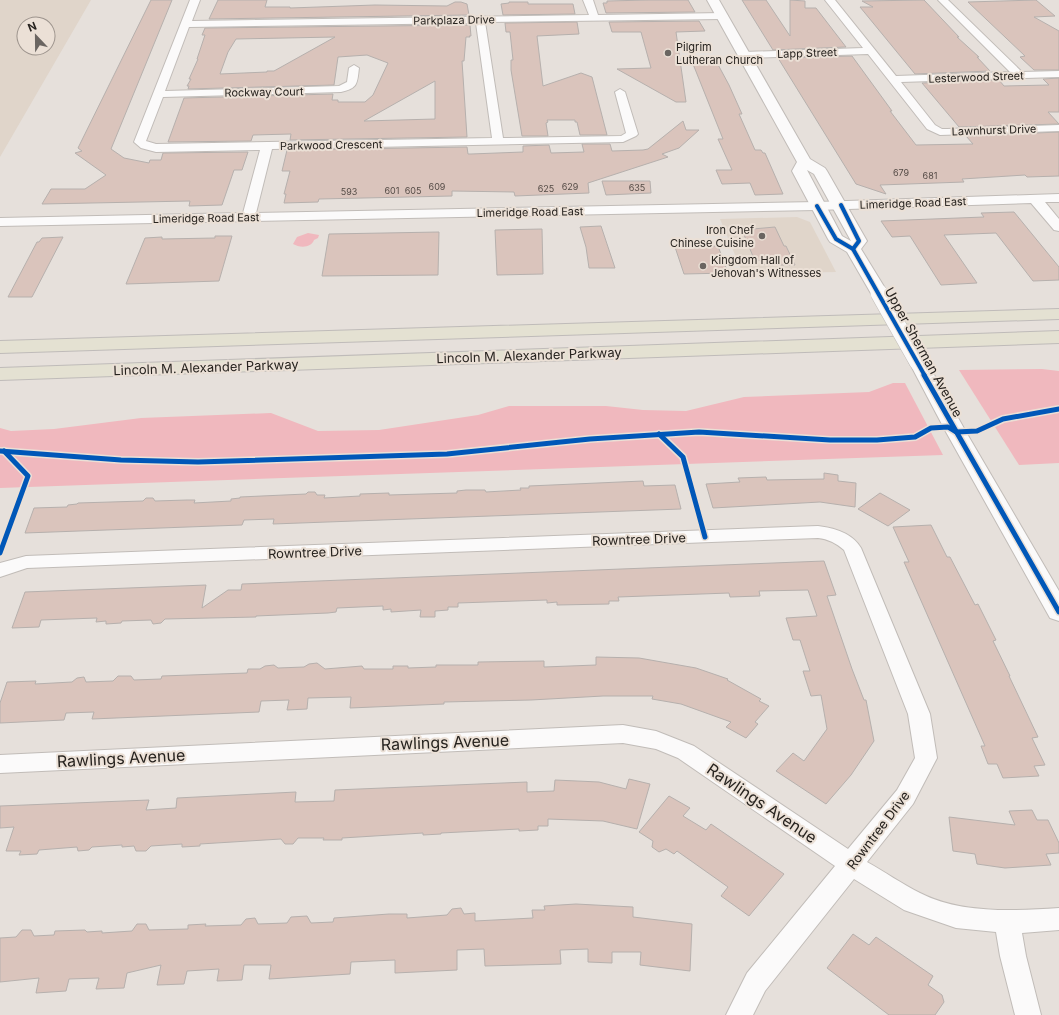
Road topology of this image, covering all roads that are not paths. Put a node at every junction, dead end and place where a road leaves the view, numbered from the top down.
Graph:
1 (195, 0) edge
2 (588, 0) edge
3 (713, 0) edge
4 (830, 0) edge
5 (943, 0) edge
6 (723, 16) junction
7 (594, 17) junction
8 (480, 19) junction
9 (186, 24) junction
10 (870, 51) junction
11 (744, 55) junction
12 (354, 68) dead end
13 (1059, 74) edge
14 (1018, 76) junction
15 (892, 79) junction
16 (620, 92) dead end
17 (159, 94) junction
18 (1059, 128) edge
19 (498, 142) junction
20 (267, 146) junction
21 (804, 162) junction
22 (1059, 198) edge
23 (1035, 199) junction
24 (840, 205) junction
25 (817, 206) junction
26 (249, 217) junction
27 (0, 220) edge
28 (1059, 227) edge
29 (853, 249) junction
30 (1059, 314) edge
31 (1059, 336) edge
32 (0, 347) edge
33 (0, 374) edge
34 (0, 570) edge
35 (1059, 612) edge
36 (0, 764) edge
37 (852, 865) junction
38 (1059, 920) edge
39 (1007, 921) junction
40 (739, 1015) edge
41 (1028, 1015) edge

1 - 9 street, Parkwood Crescent
2 - 7 street
3 - 6 main road
4 - 10 street, Lawnhurst Drive
5 - 14 street
6 - 7 street, Parkplaza Drive
6 - 11 main road
7 - 8 street, Parkplaza Drive
8 - 9 street, Parkplaza Drive
8 - 19 street
9 - 17 street, Parkwood Crescent
10 - 11 street, Lapp Street
10 - 15 street, Lawnhurst Drive
11 - 21 main road
12 - 17 street, Rockway Court
13 - 14 street, Lesterwood Street
14 - 15 street, Lesterwood Street
15 - 18 street, Lawnhurst Drive
16 - 19 street, Parkwood Crescent
17 - 20 street, Parkwood Crescent
19 - 20 street, Parkwood Crescent
20 - 26 street
21 - 24 main road
21 - 25 main road, Upper Sherman Avenue
22 - 23 street, Limeridge Road East
23 - 24 street, Limeridge Road East
23 - 28 street
24 - 25 street, Limeridge Road East
24 - 29 main road
25 - 26 street, Limeridge Road East
25 - 29 main road, Upper Sherman Avenue
26 - 27 street, Limeridge Road East
29 - 35 main road, Upper Sherman Avenue, bridge
30 - 32 highway, Lincoln M. Alexander Parkway
31 - 33 highway, Lincoln M. Alexander Parkway
34 - 37 street, Rowntree Drive
36 - 37 street, Rawlings Avenue
37 - 39 street, Rawlings Avenue
37 - 40 street, Rowntree Drive
38 - 39 street, Rawlings Avenue
39 - 41 street

